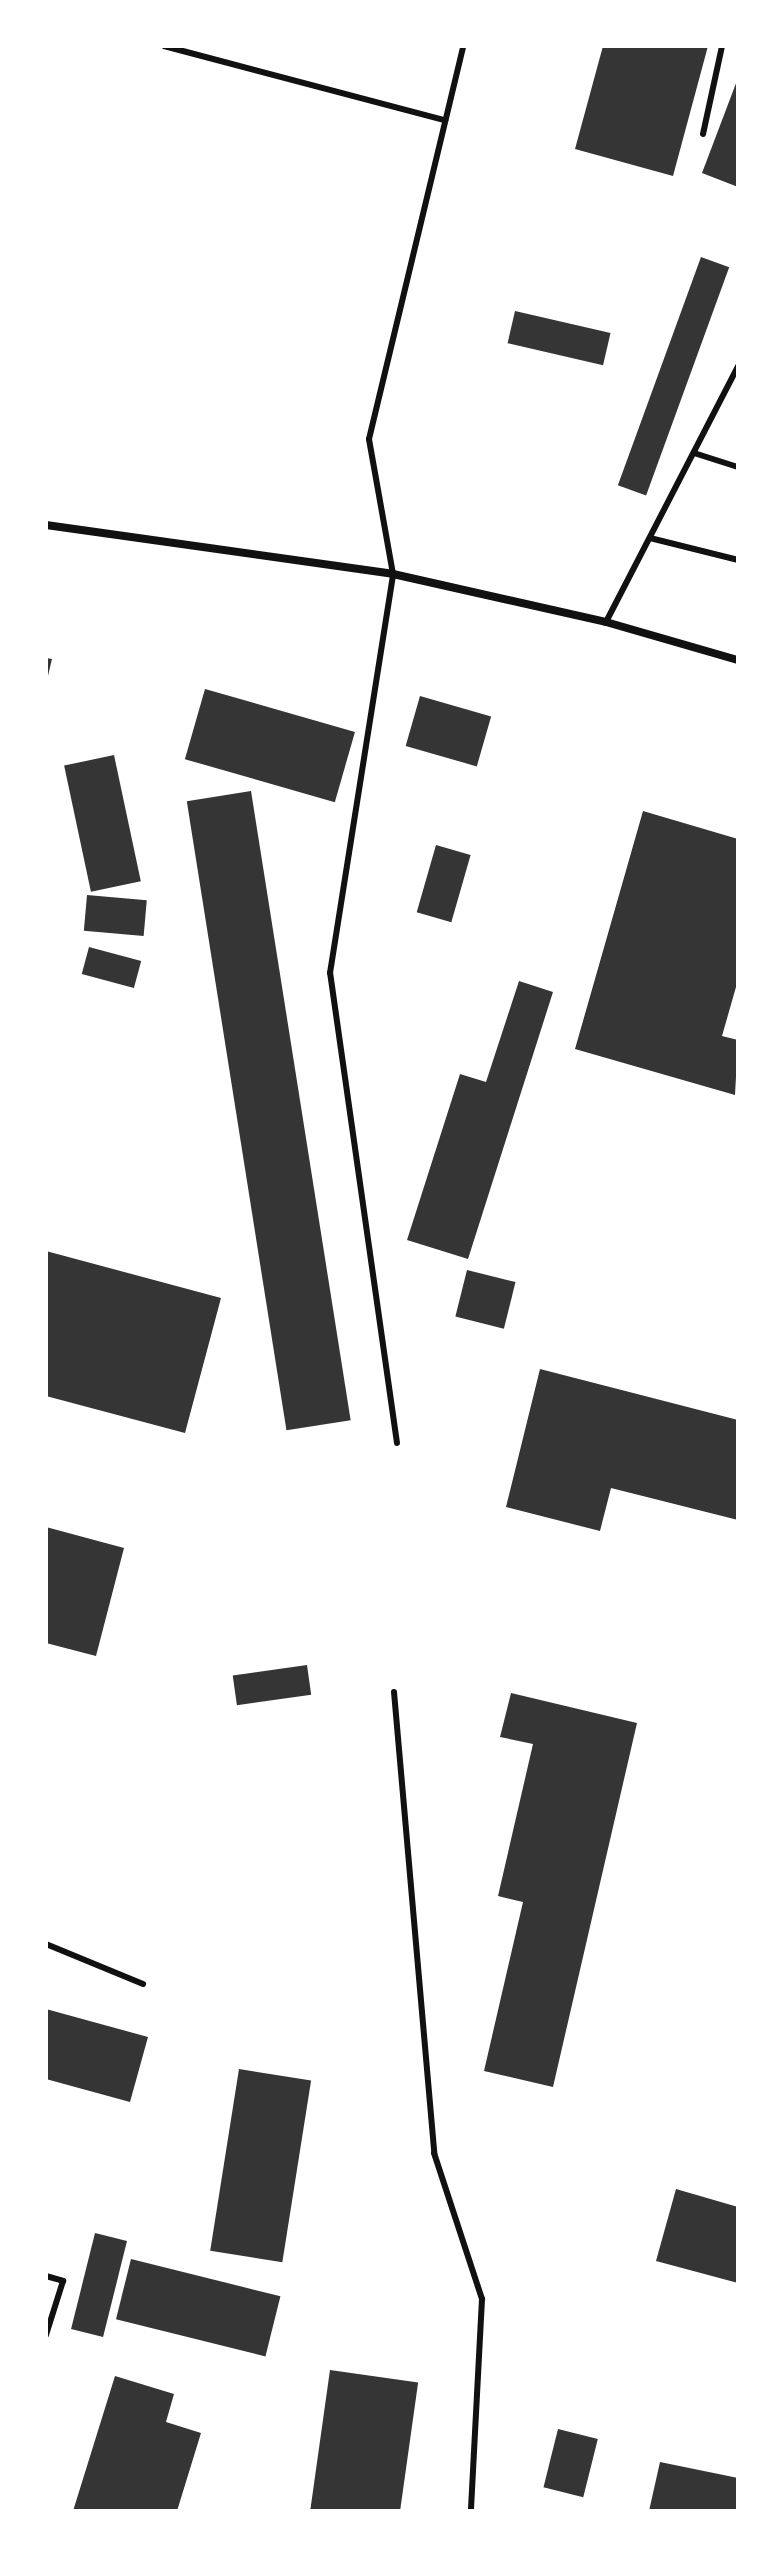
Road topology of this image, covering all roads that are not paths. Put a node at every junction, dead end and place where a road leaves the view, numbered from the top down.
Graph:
1 (164, 46) edge
2 (463, 46) edge
3 (722, 46) edge
4 (445, 120) junction
5 (703, 134) dead end
6 (738, 366) edge
7 (694, 453) junction
8 (738, 467) edge
9 (46, 525) edge
10 (650, 538) junction
11 (738, 560) edge
12 (393, 574) junction
13 (606, 622) junction
14 (738, 660) edge
15 (397, 1443) dead end
16 (394, 1692) dead end
17 (46, 1944) edge
18 (143, 1984) dead end
19 (46, 2276) edge
20 (46, 2335) edge
21 (471, 2511) edge

1 - 4 lane
2 - 4 lane
3 - 5 lane
4 - 12 lane
6 - 7 lane
7 - 8 lane
7 - 10 lane
9 - 12 street
10 - 11 lane
10 - 13 lane
12 - 13 street
12 - 15 lane
13 - 14 street
16 - 21 lane
17 - 18 lane
19 - 20 lane

